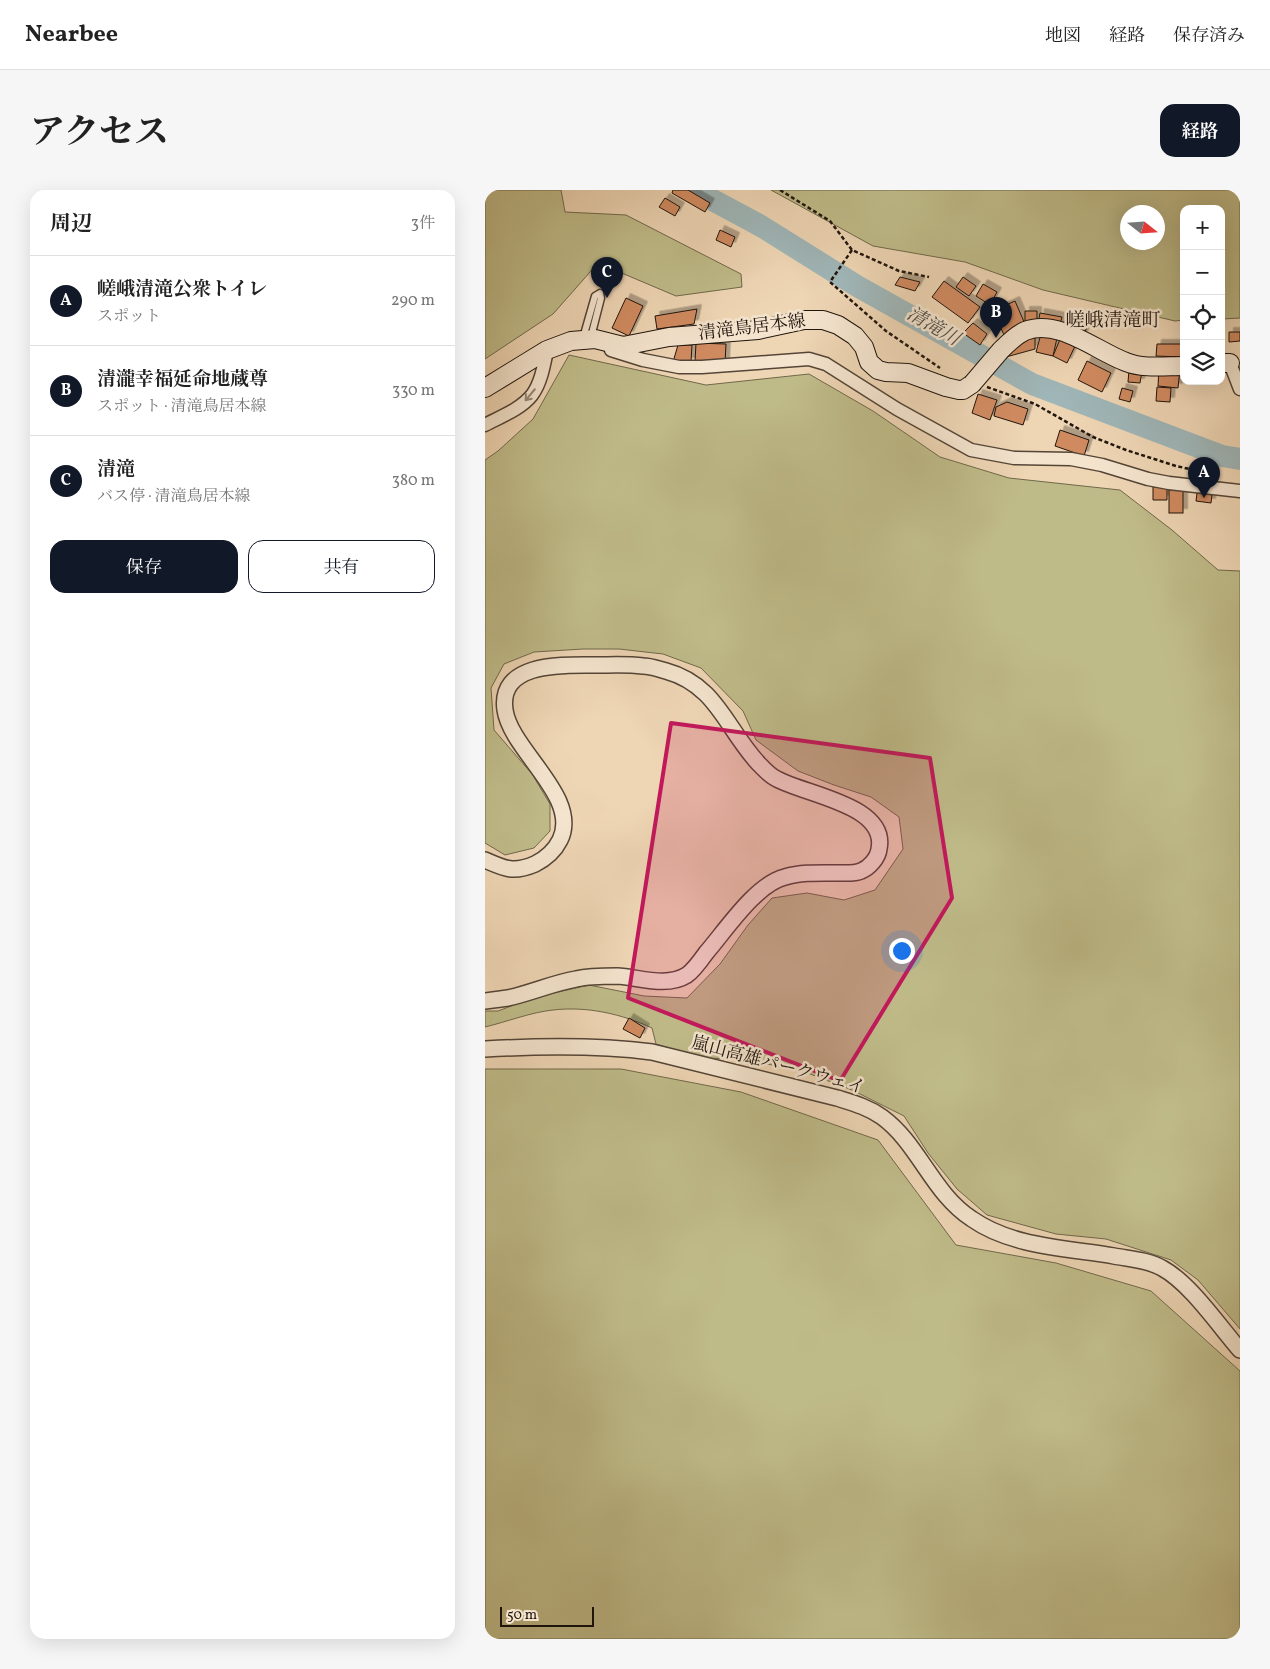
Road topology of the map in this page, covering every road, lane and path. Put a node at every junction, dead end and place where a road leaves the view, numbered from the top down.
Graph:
1 (780, 190) edge
2 (852, 250) junction
3 (929, 277) dead end
4 (589, 339) junction
5 (547, 350) junction
6 (1226, 363) edge
7 (1180, 366) edge
8 (941, 369) dead end
9 (485, 388) edge
10 (1240, 389) edge
11 (1007, 393) dead end
12 (485, 425) edge
13 (1224, 476) dead end
14 (1240, 491) edge
15 (485, 860) edge
16 (485, 1001) edge
17 (485, 1049) edge
18 (1240, 1350) edge

1 - 2 path
2 - 3 path
2 - 8 path
4 - 4 lane
4 - 5 main road, 清滝鳥居本線
4 - 7 main road, 清滝鳥居本線, bridge
4 - 14 street
5 - 9 main road, 清滝鳥居本線
5 -> 12 street
6 - 10 street
11 - 13 path
15 - 16 street
17 - 18 street, 嵐山高雄パークウェイ

